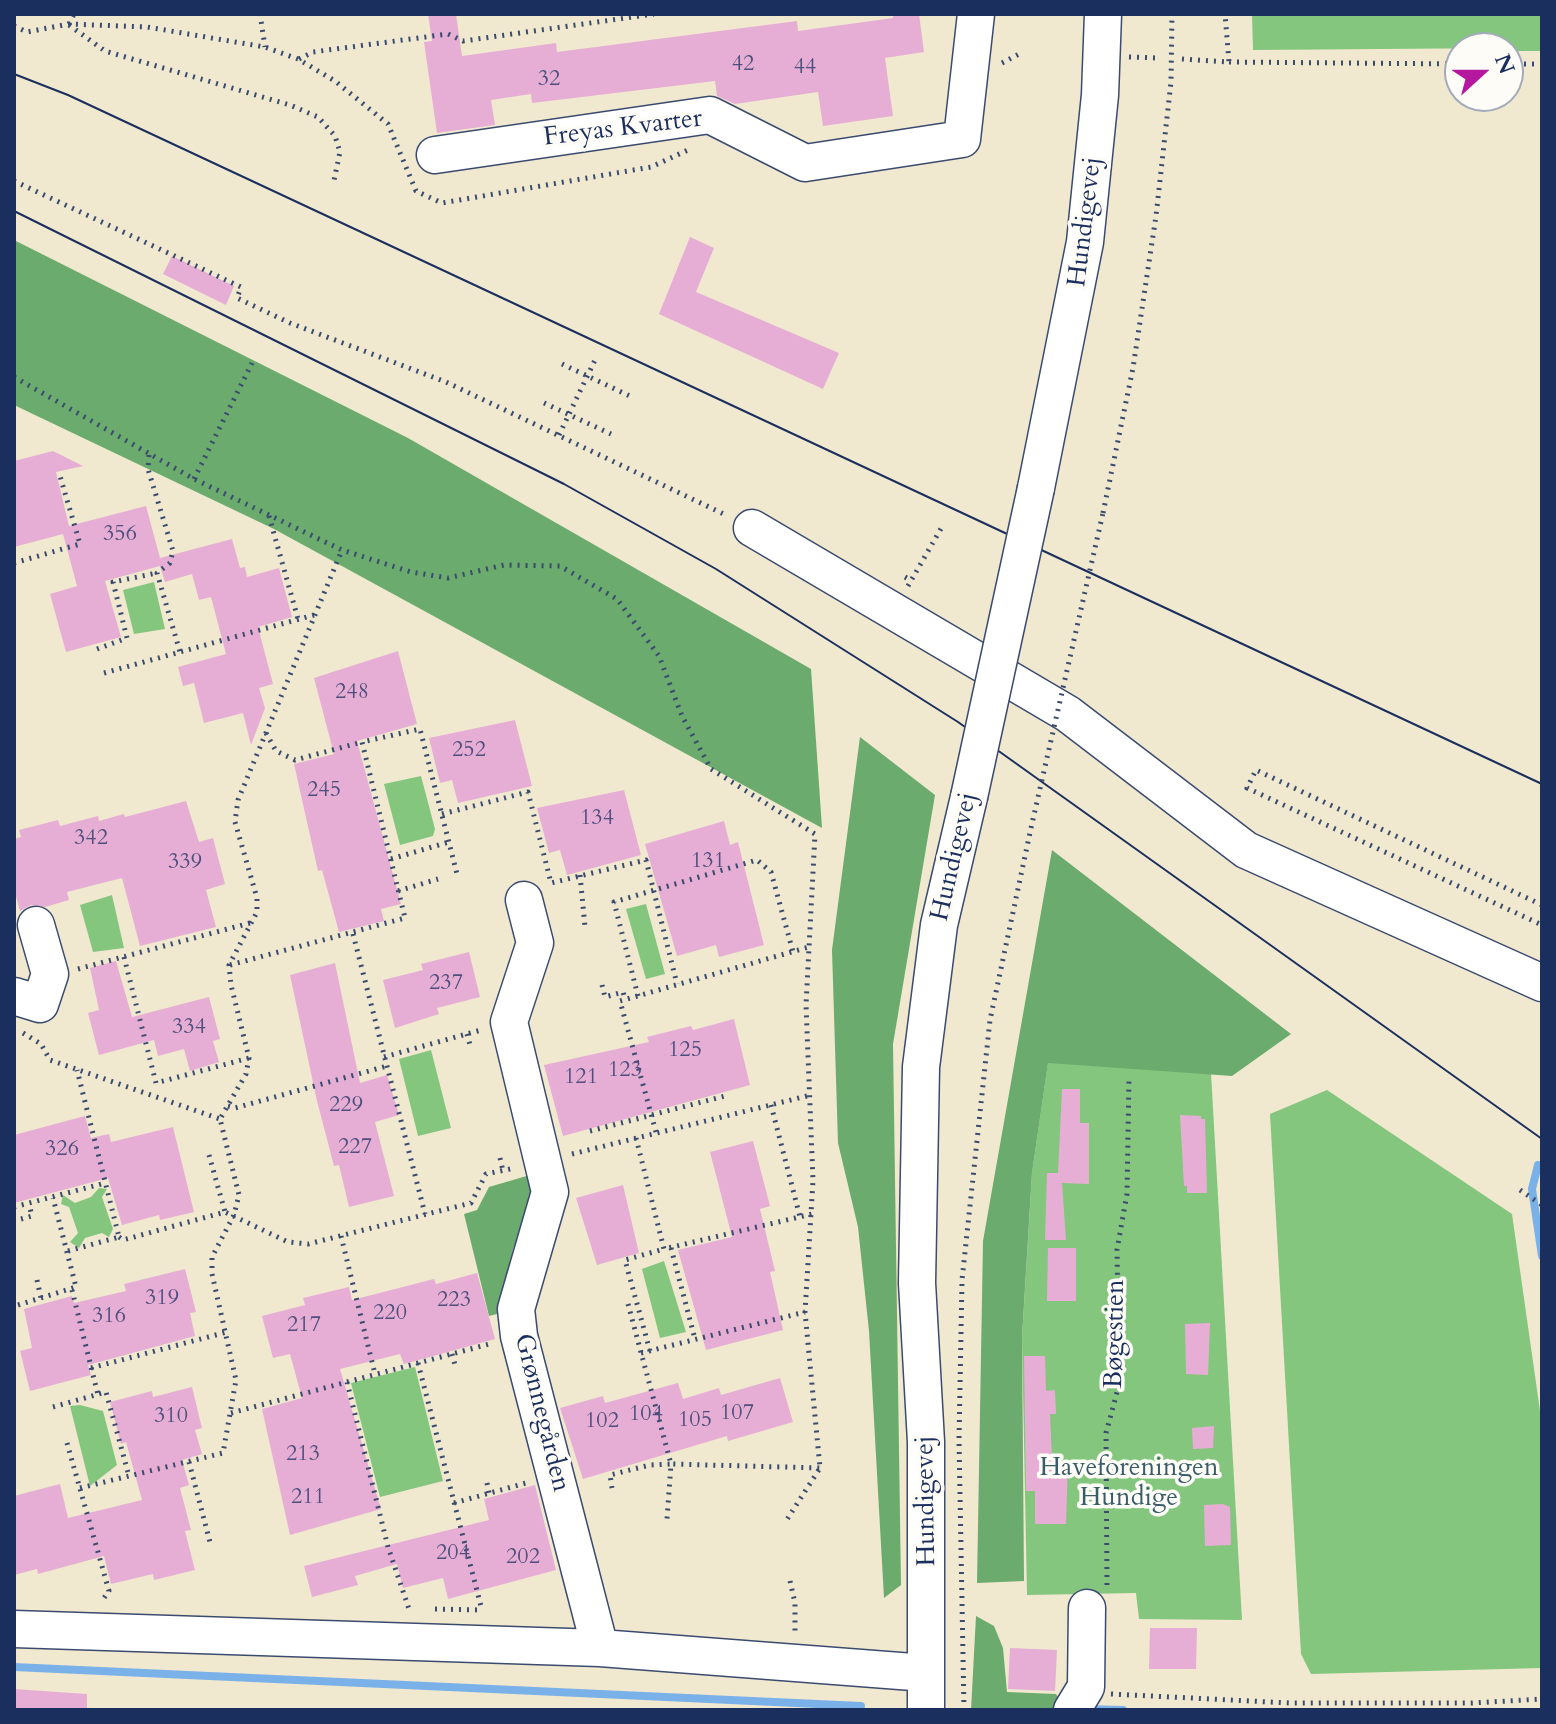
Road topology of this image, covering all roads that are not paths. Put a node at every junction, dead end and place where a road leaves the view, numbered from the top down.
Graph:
1 (976, 14) edge
2 (1103, 14) edge
3 (435, 155) dead end
4 (752, 528) road end
5 (524, 900) dead end
6 (36, 925) dead end
7 (1542, 983) edge
8 (14, 996) edge
9 (1087, 1608) road end
10 (14, 1629) edge
11 (600, 1648) junction
12 (926, 1673) junction
13 (1077, 1701) edge
14 (926, 1710) edge

1 - 3 street, Freyas Kvarter
2 - 12 street, Hundigevej, bridge
4 - 7 street
5 - 11 street, Grønnegården
6 - 8 street
9 - 13 street
10 - 11 street
11 - 12 street
12 - 14 street, Hundigevej

